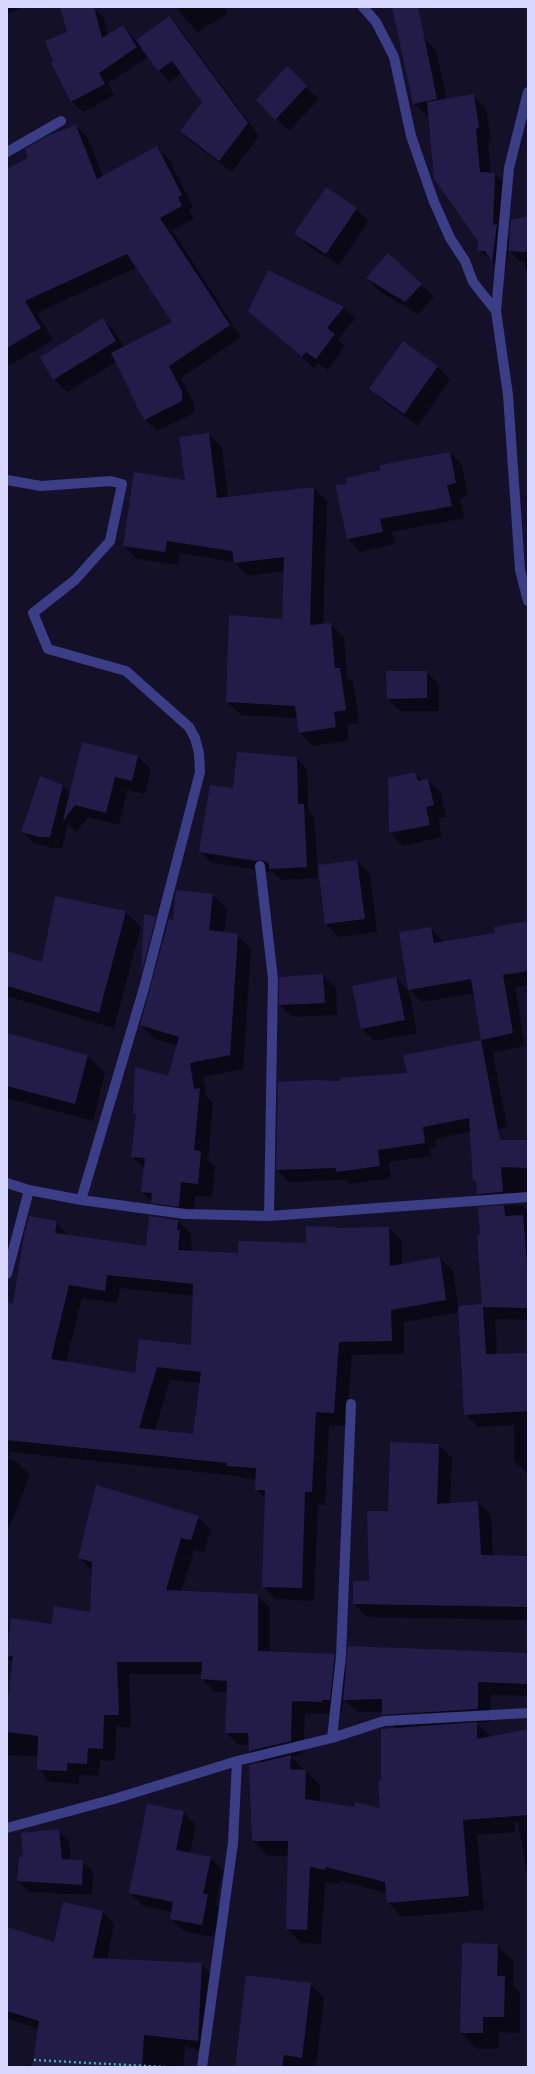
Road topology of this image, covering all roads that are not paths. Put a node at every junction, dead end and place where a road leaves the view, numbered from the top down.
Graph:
1 (363, 7) edge
2 (528, 92) edge
3 (61, 121) dead end
4 (7, 152) edge
5 (496, 311) junction
6 (7, 480) edge
7 (528, 601) edge
8 (260, 866) dead end
9 (7, 1183) edge
10 (29, 1190) junction
11 (528, 1197) edge
12 (81, 1200) junction
13 (269, 1216) junction
14 (7, 1274) edge
15 (351, 1404) dead end
16 (528, 1713) edge
17 (332, 1738) junction
18 (237, 1762) junction
19 (7, 1828) edge
20 (202, 2067) edge

1 - 5 street
2 - 5 street
3 - 4 street
5 - 7 street
6 - 12 street
8 - 13 street
9 - 10 street
10 - 12 street
10 - 14 street
11 - 13 street
12 - 13 street
15 - 17 street
16 - 17 street
17 - 18 street
18 - 19 street
18 - 20 street

